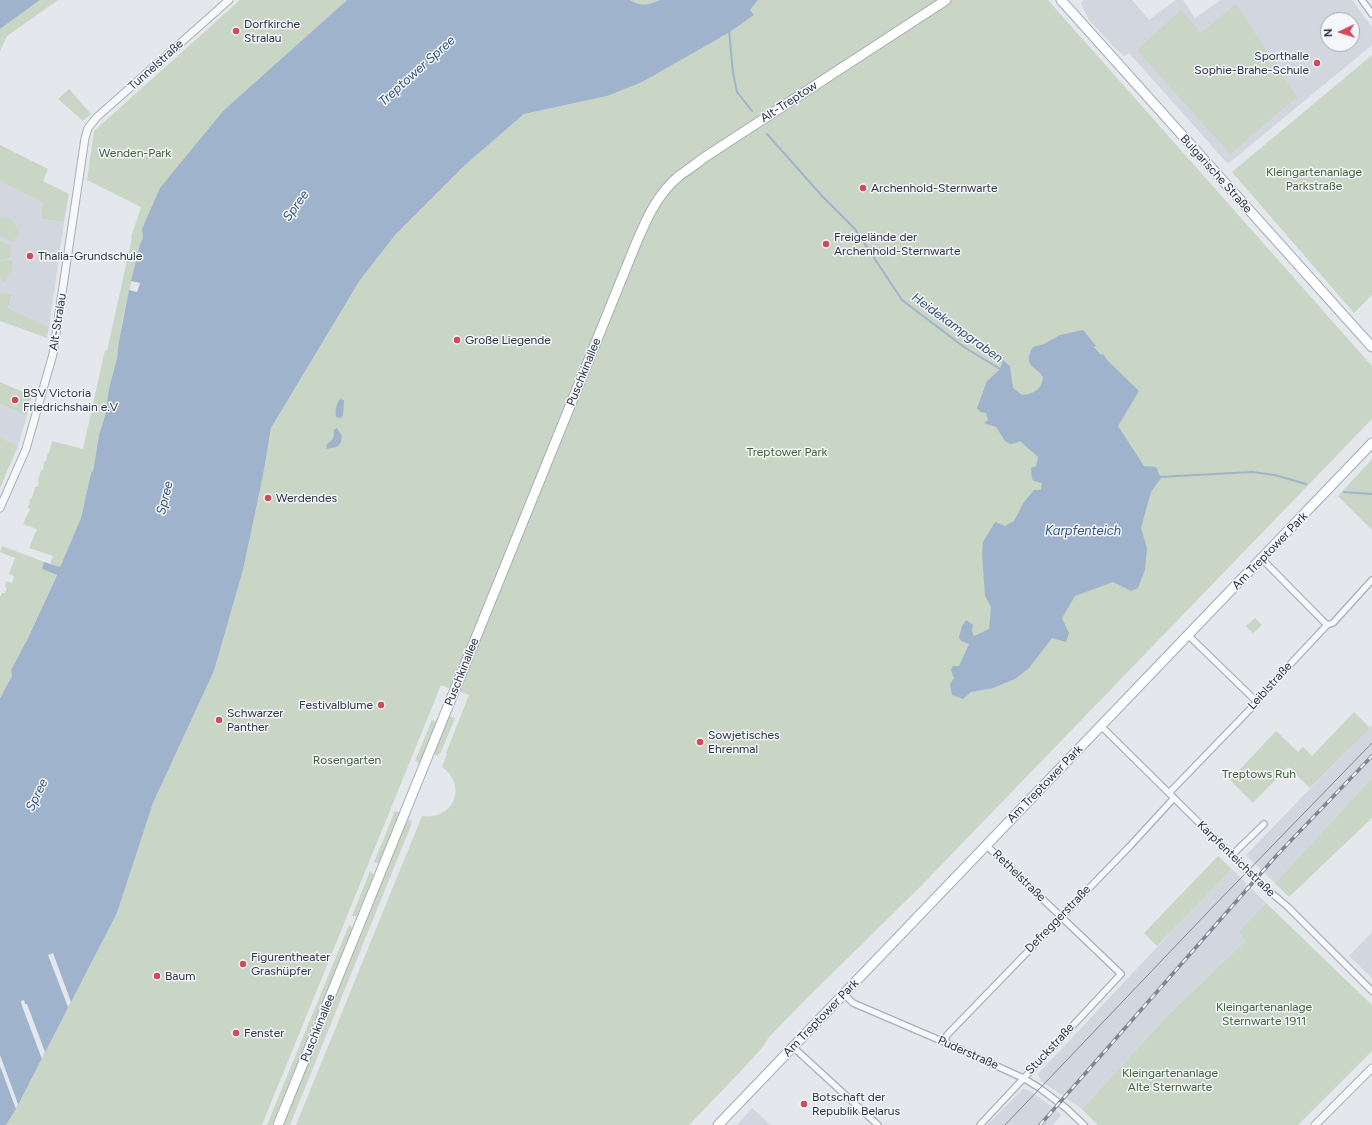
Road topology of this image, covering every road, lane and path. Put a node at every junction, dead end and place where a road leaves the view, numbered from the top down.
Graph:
1 (946, 0) edge
2 (1061, 0) edge
3 (1362, 0) edge
4 (227, 1) edge
5 (1372, 14) edge
6 (88, 128) joint
7 (647, 219) joint
8 (1372, 347) edge
9 (1372, 443) edge
10 (0, 508) edge
11 (1262, 559) junction
12 (1372, 580) edge
13 (1327, 625) junction
14 (1188, 635) junction
15 (1256, 702) junction
16 (1101, 726) junction
17 (1169, 793) junction
18 (1174, 798) junction
19 (1264, 824) dead end
20 (986, 845) junction
21 (1232, 855) junction
22 (1061, 916) junction
23 (1121, 974) joint
24 (1372, 991) edge
25 (844, 994) junction
26 (944, 1042) junction
27 (792, 1047) junction
28 (1372, 1068) edge
29 (1023, 1078) junction
30 (278, 1125) edge
31 (718, 1125) edge
32 (878, 1125) edge
33 (980, 1125) edge
34 (1084, 1125) edge
35 (1315, 1125) edge

1 - 7 main road, Alt-Treptow
2 - 8 main road, Bulgarische Straße
3 - 5 street
4 - 6 street, Tunnelstraße
6 - 10 street, Alt-Stralau
7 - 30 main road, Puschkinallee
9 - 11 main road, Am Treptower Park
11 - 13 street
11 - 14 main road, Am Treptower Park
12 - 13 street, Leiblstraße
13 - 15 street, Leiblstraße
14 - 15 street
14 - 16 main road, Am Treptower Park
15 - 17 street, Leiblstraße
16 - 17 street, Karpfenteichstraße
16 - 20 main road, Am Treptower Park
17 - 18 street, Karpfenteichstraße
18 - 21 street, Karpfenteichstraße
18 - 22 street, Defreggerstraße
19 - 21 street
20 - 22 street, Rethelstraße
20 - 25 main road, Am Treptower Park
21 - 24 street, Karpfenteichstraße
22 - 23 street, Rethelstraße
22 - 26 street, Defreggerstraße
23 - 29 street, Stuckstraße
25 - 26 street, Puderstraße
25 - 27 main road, Am Treptower Park
26 - 29 street, Puderstraße
27 - 31 main road, Am Treptower Park
27 - 32 street
28 - 35 street
29 - 33 street, Stuckstraße
29 - 34 street, Puderstraße

